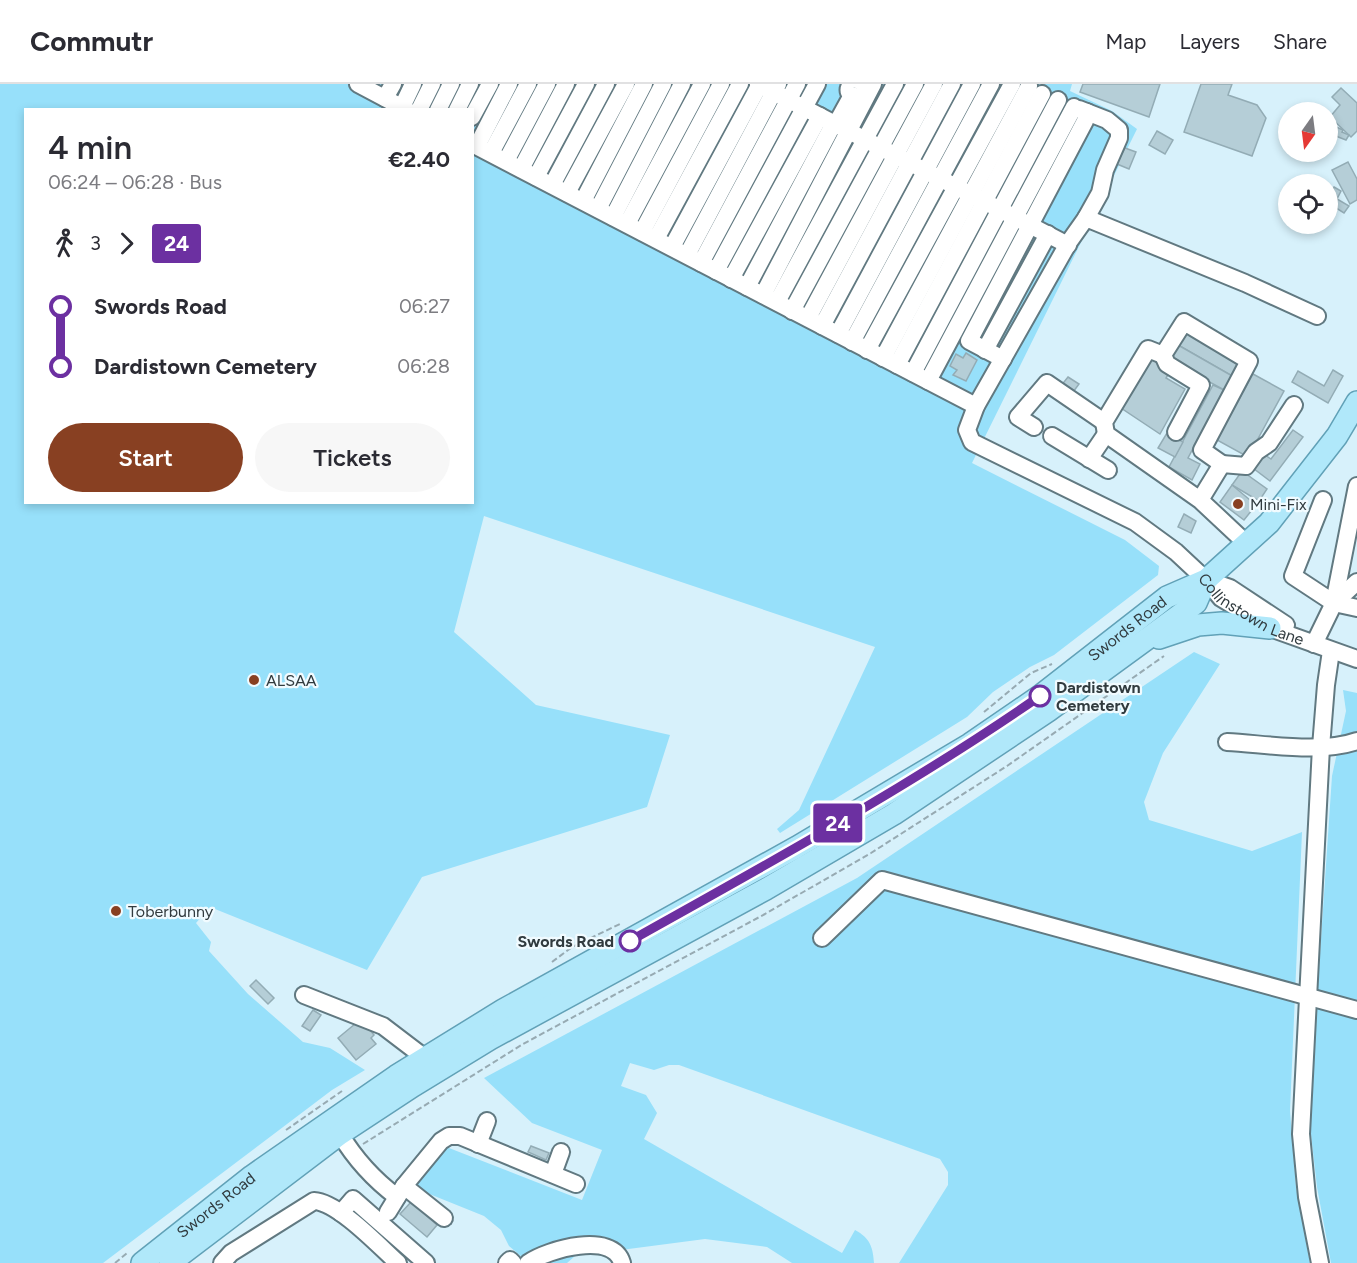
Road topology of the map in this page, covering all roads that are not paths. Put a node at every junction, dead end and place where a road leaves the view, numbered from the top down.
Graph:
1 (358, 84) edge
2 (413, 84) edge
3 (432, 84) edge
4 (451, 84) edge
5 (470, 84) edge
6 (490, 84) edge
7 (509, 84) edge
8 (528, 84) edge
9 (547, 84) edge
10 (566, 84) edge
11 (586, 84) edge
12 (606, 84) edge
13 (626, 84) edge
14 (644, 84) edge
15 (663, 84) edge
16 (682, 84) edge
17 (702, 84) edge
18 (721, 84) edge
19 (740, 84) edge
20 (797, 84) edge
21 (817, 84) edge
22 (895, 84) edge
23 (915, 84) edge
24 (934, 84) edge
25 (952, 84) edge
26 (972, 84) edge
27 (991, 84) edge
28 (770, 88) edge
29 (857, 88) edge
30 (1034, 90) edge
31 (389, 91) edge
32 (404, 108) edge
33 (420, 108) edge
34 (439, 108) edge
35 (458, 108) edge
36 (1081, 109) junction
37 (474, 113) edge
38 (841, 127) junction
39 (480, 148) edge
40 (514, 165) junction
41 (917, 167) junction
42 (536, 177) junction
43 (955, 186) junction
44 (560, 189) junction
45 (978, 198) junction
46 (583, 201) junction
47 (1008, 213) junction
48 (1086, 218) junction
49 (627, 224) junction
50 (1031, 225) junction
51 (1048, 234) junction
52 (1068, 245) junction
53 (686, 255) junction
54 (724, 275) junction
55 (747, 287) junction
56 (770, 299) junction
57 (792, 310) junction
58 (1317, 316) dead end
59 (815, 322) junction
60 (853, 342) junction
61 (985, 350) junction
62 (1163, 355) junction
63 (1003, 359) junction
64 (890, 361) junction
65 (913, 373) junction
66 (928, 381) junction
67 (1294, 405) dead end
68 (976, 406) junction
69 (1354, 415) edge
70 (1035, 428) dead end
71 (1105, 428) junction
72 (1176, 432) dead end
73 (1052, 436) dead end
74 (1089, 459) junction
75 (1222, 464) junction
76 (1108, 470) dead end
77 (1357, 486) edge
78 (1200, 500) junction
79 (1323, 500) dead end
80 (1247, 544) junction
81 (1206, 580) junction
82 (1357, 582) edge
83 (1334, 603) junction
84 (1357, 609) edge
85 (1270, 628) junction
86 (1144, 642) junction
87 (1314, 644) junction
88 (1331, 651) junction
89 (1357, 659) edge
90 (1357, 741) edge
91 (1227, 742) dead end
92 (1321, 747) junction
93 (822, 939) dead end
94 (304, 995) dead end
95 (1306, 996) junction
96 (1357, 1010) edge
97 (425, 1058) junction
98 (486, 1121) dead end
99 (340, 1134) junction
100 (478, 1144) junction
101 (561, 1152) dead end
102 (553, 1174) junction
103 (576, 1184) dead end
104 (401, 1192) junction
105 (388, 1212) dead end
106 (341, 1213) junction
107 (444, 1218) dead end
108 (142, 1263) edge
109 (170, 1263) edge
110 (222, 1263) edge
111 (398, 1263) edge
112 (426, 1263) edge
113 (507, 1263) edge
114 (513, 1263) edge
115 (528, 1263) edge
116 (622, 1263) edge
117 (1320, 1263) edge

1 - 31 street
2 - 32 street
3 - 33 street
4 - 34 street
5 - 35 street
6 - 37 street
7 - 39 street
8 - 39 street
9 - 40 street
10 - 40 street
11 - 42 street
12 - 44 street
13 - 44 street
14 - 46 street
15 - 49 street
16 - 49 street
17 - 49 street
18 - 49 street
19 - 49 street
20 - 28 street
21 - 38 street
22 - 38 street
23 - 38 street
24 - 41 street
25 - 41 street
26 - 41 street
27 - 41 street
28 - 38 street
28 - 53 street
28 - 53 street
29 - 38 street
30 - 36 street
30 - 43 street
30 - 45 street
30 - 47 street
31 - 32 street
36 - 47 street
36 - 48 street
36 - 50 street
38 - 41 street
38 - 54 street
38 - 55 street
38 - 56 street
38 - 57 street
39 - 40 street
40 - 42 street
41 - 43 street
41 - 59 street
41 - 60 street
42 - 44 street
43 - 45 street
43 - 60 street
44 - 46 street
45 - 47 street
45 - 64 street
46 - 49 street
47 - 50 street
47 - 65 street
47 - 66 street
48 - 52 street
48 - 58 street
49 - 53 street
50 - 51 street
50 - 61 street
51 - 52 street
51 - 61 street
52 - 63 street
53 - 54 street
54 - 55 street
55 - 56 street
56 - 57 street
57 - 59 street
59 - 60 street
60 - 64 street
61 - 63 street
62 - 71 street
62 - 72 street
62 - 75 street
63 - 68 street
64 - 65 street
65 - 66 street
66 - 68 street
67 - 75 street
68 - 81 street
69 - 80 main road, Swords Road
70 - 71 street
71 - 74 street
71 - 78 street
73 - 74 street
74 - 76 street
75 - 78 street
77 - 83 street
78 - 80 street
79 - 83 street
80 - 81 main road, Swords Road
81 - 85 street, Collinstown Lane
81 - 86 main road, Swords Road
81 - 87 street, Collinstown Lane
81 - 97 main road, Swords Road
82 - 83 street
83 - 84 street
83 - 87 street
85 - 86 main road
85 - 87 street, Collinstown Lane
86 - 99 main road, Swords Road
87 - 88 street, Collinstown Lane
88 - 89 street, Collinstown Lane
88 - 92 street
90 - 92 street
91 - 92 street
92 - 95 street
93 - 95 street
94 - 97 street
95 - 96 street
95 - 117 street
97 - 108 main road, Swords Road
98 - 100 street
99 - 104 street
99 - 109 main road, Swords Road
100 - 102 street
100 - 104 street
101 - 102 street
102 - 103 street
104 - 105 street
104 - 107 street
106 - 110 street
106 - 111 street
106 - 112 street
113 - 114 street
115 - 116 street

